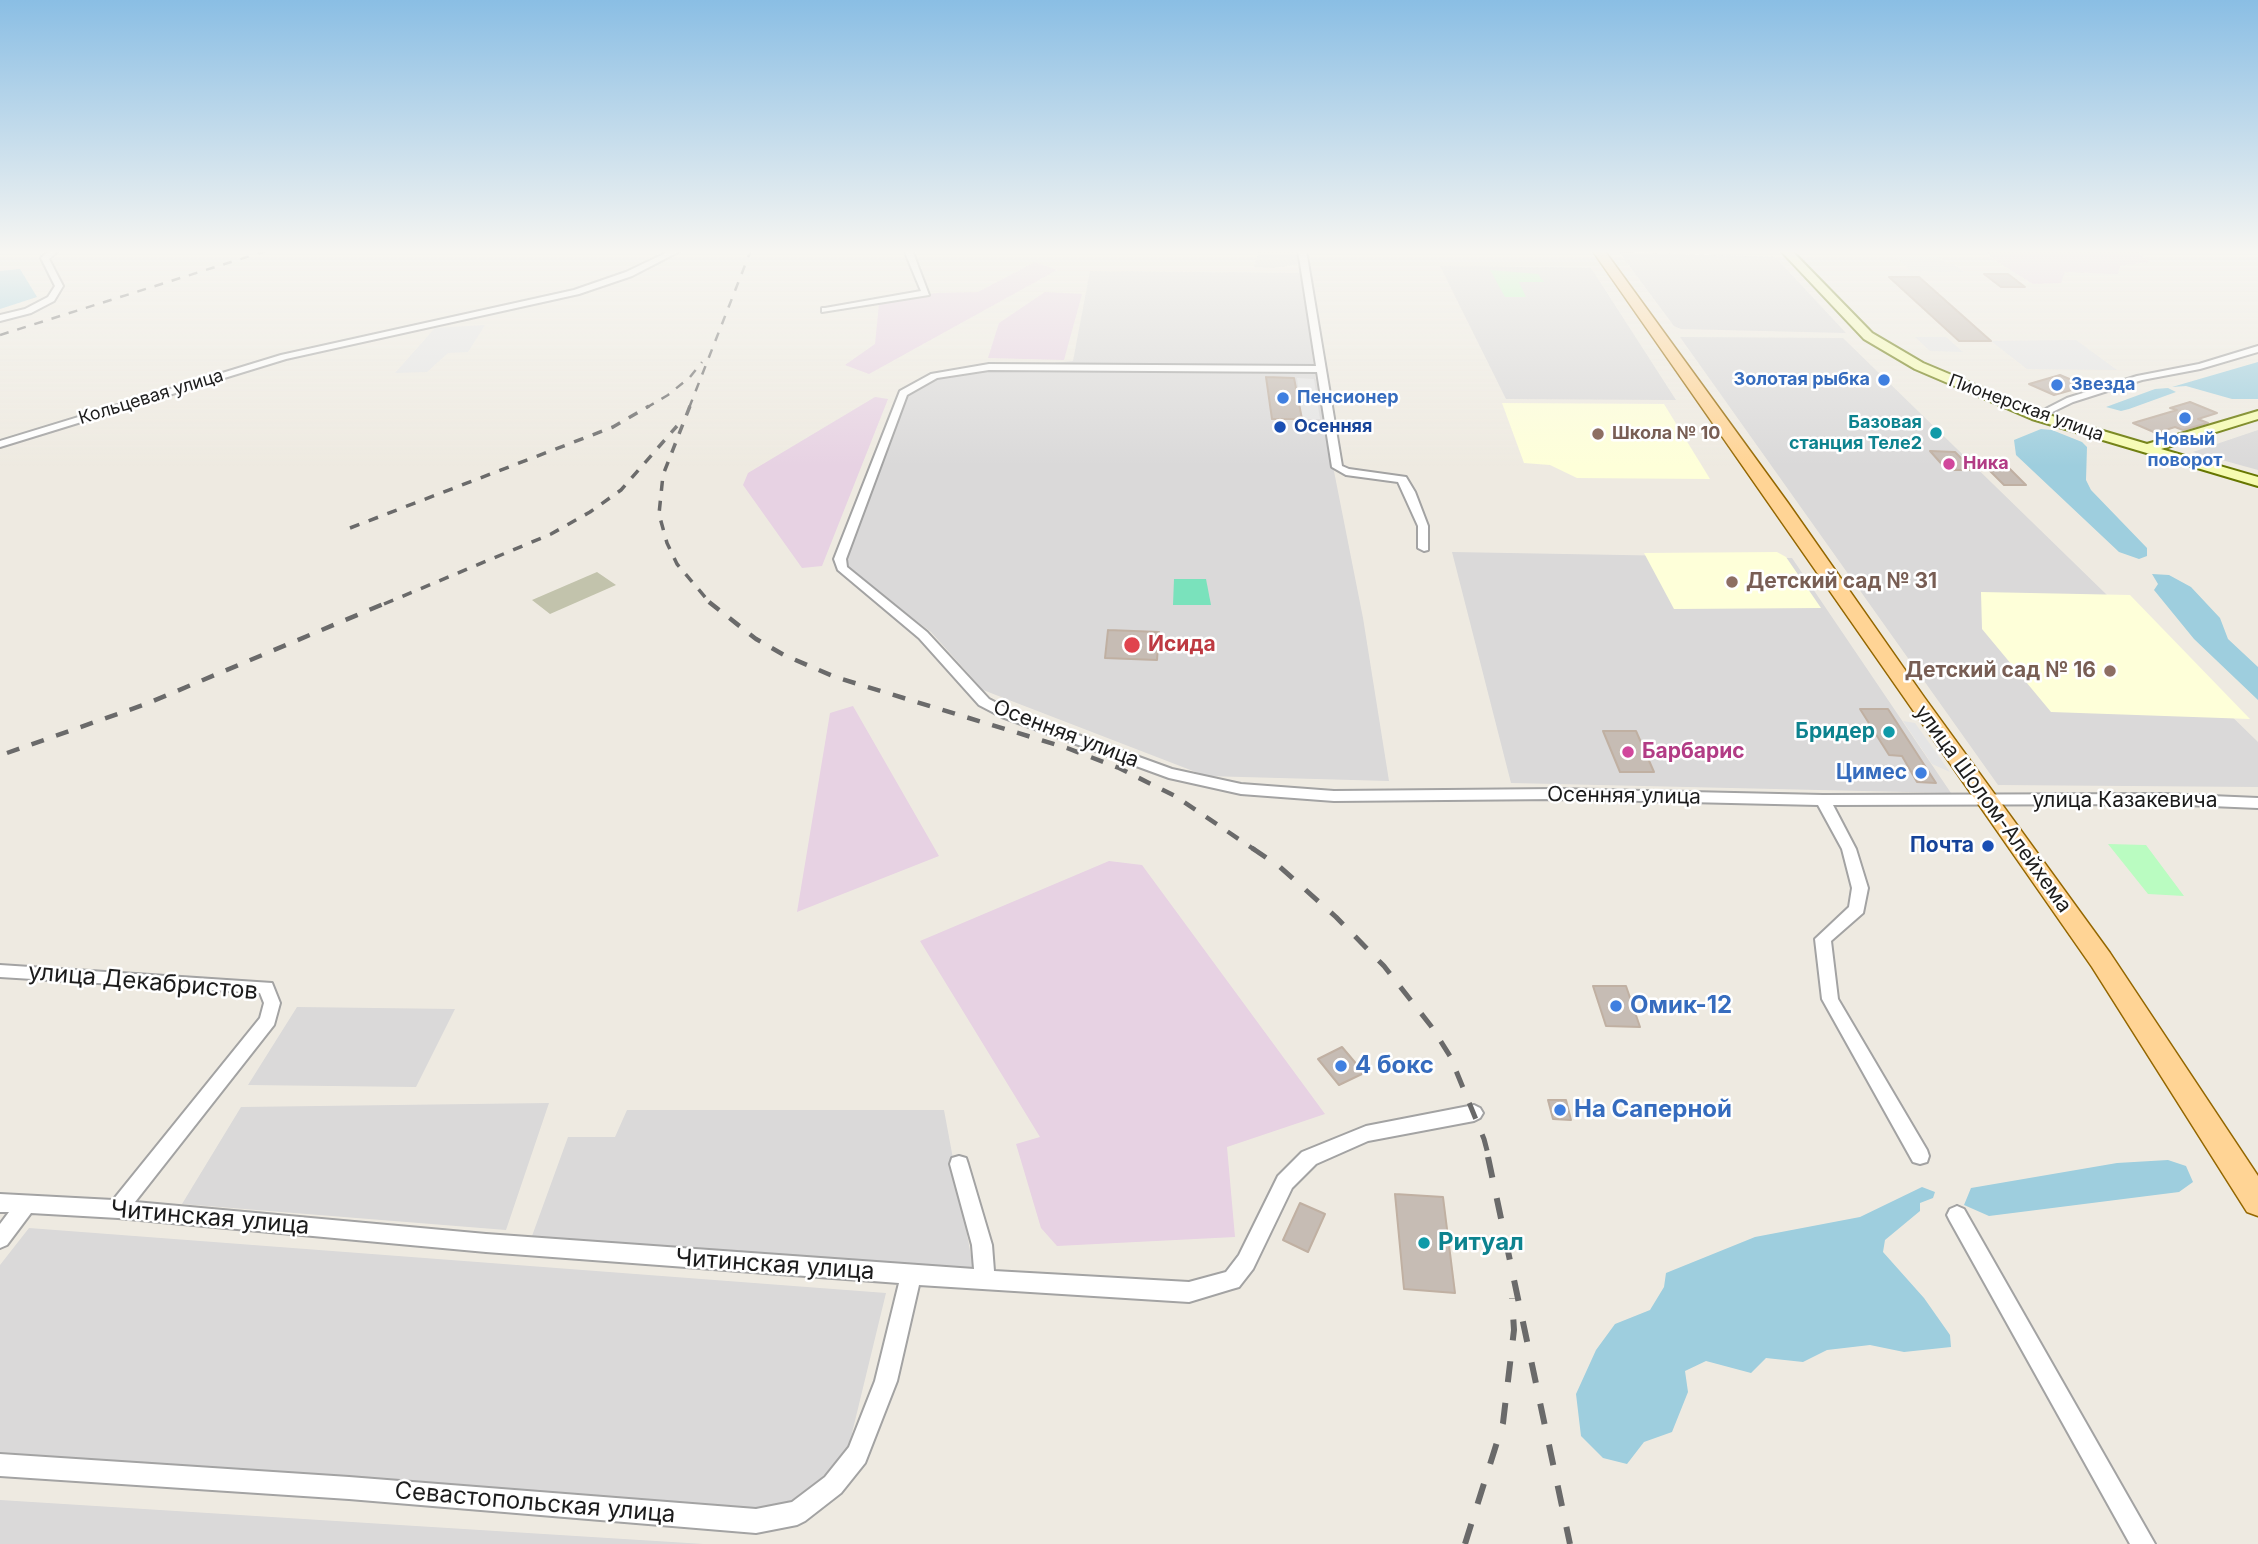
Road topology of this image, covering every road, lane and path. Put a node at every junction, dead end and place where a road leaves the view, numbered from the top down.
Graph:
1 (443, 322) edge
2 (1314, 322) edge
3 (1651, 322) edge
4 (1853, 322) edge
5 (2258, 349) edge
6 (1319, 369) junction
7 (2258, 415) edge
8 (2037, 416) junction
9 (0, 444) edge
10 (2146, 449) junction
11 (2258, 475) edge
12 (2258, 482) edge
13 (1424, 548) dead end
14 (1823, 800) junction
15 (1987, 800) junction
16 (2258, 803) edge
17 (0, 971) edge
18 (1475, 1113) dead end
19 (1920, 1156) dead end
20 (959, 1164) dead end
21 (2258, 1202) edge
22 (0, 1203) edge
23 (27, 1204) junction
24 (118, 1209) junction
25 (1956, 1215) dead end
26 (0, 1239) edge
27 (911, 1275) junction
28 (985, 1279) junction
29 (0, 1465) edge
30 (2143, 1544) edge

1 - 9 street, Кольцевая улица
2 - 6 street
3 - 15 main road, улица Шолом-Алейхема
4 - 8 main road, Пионерская улица
5 - 8 street
6 - 13 street
6 - 14 street, Осенняя улица
7 - 10 main road
8 - 10 main road, Пионерская улица
10 - 11 main road, Пионерская улица
10 - 12 main road, Пионерская улица
14 - 15 street, улица Казакевича
14 - 19 street
15 - 16 street, улица Казакевича
15 - 21 main road, улица Шолом-Алейхема
17 - 24 street, улица Декабристов
18 - 28 street, Читинская улица
20 - 28 street
22 - 23 street, Читинская улица
23 - 24 street, Читинская улица
23 - 26 street
24 - 27 street, Читинская улица
25 - 30 street
27 - 28 street, Читинская улица
27 - 29 street, Севастопольская улица

